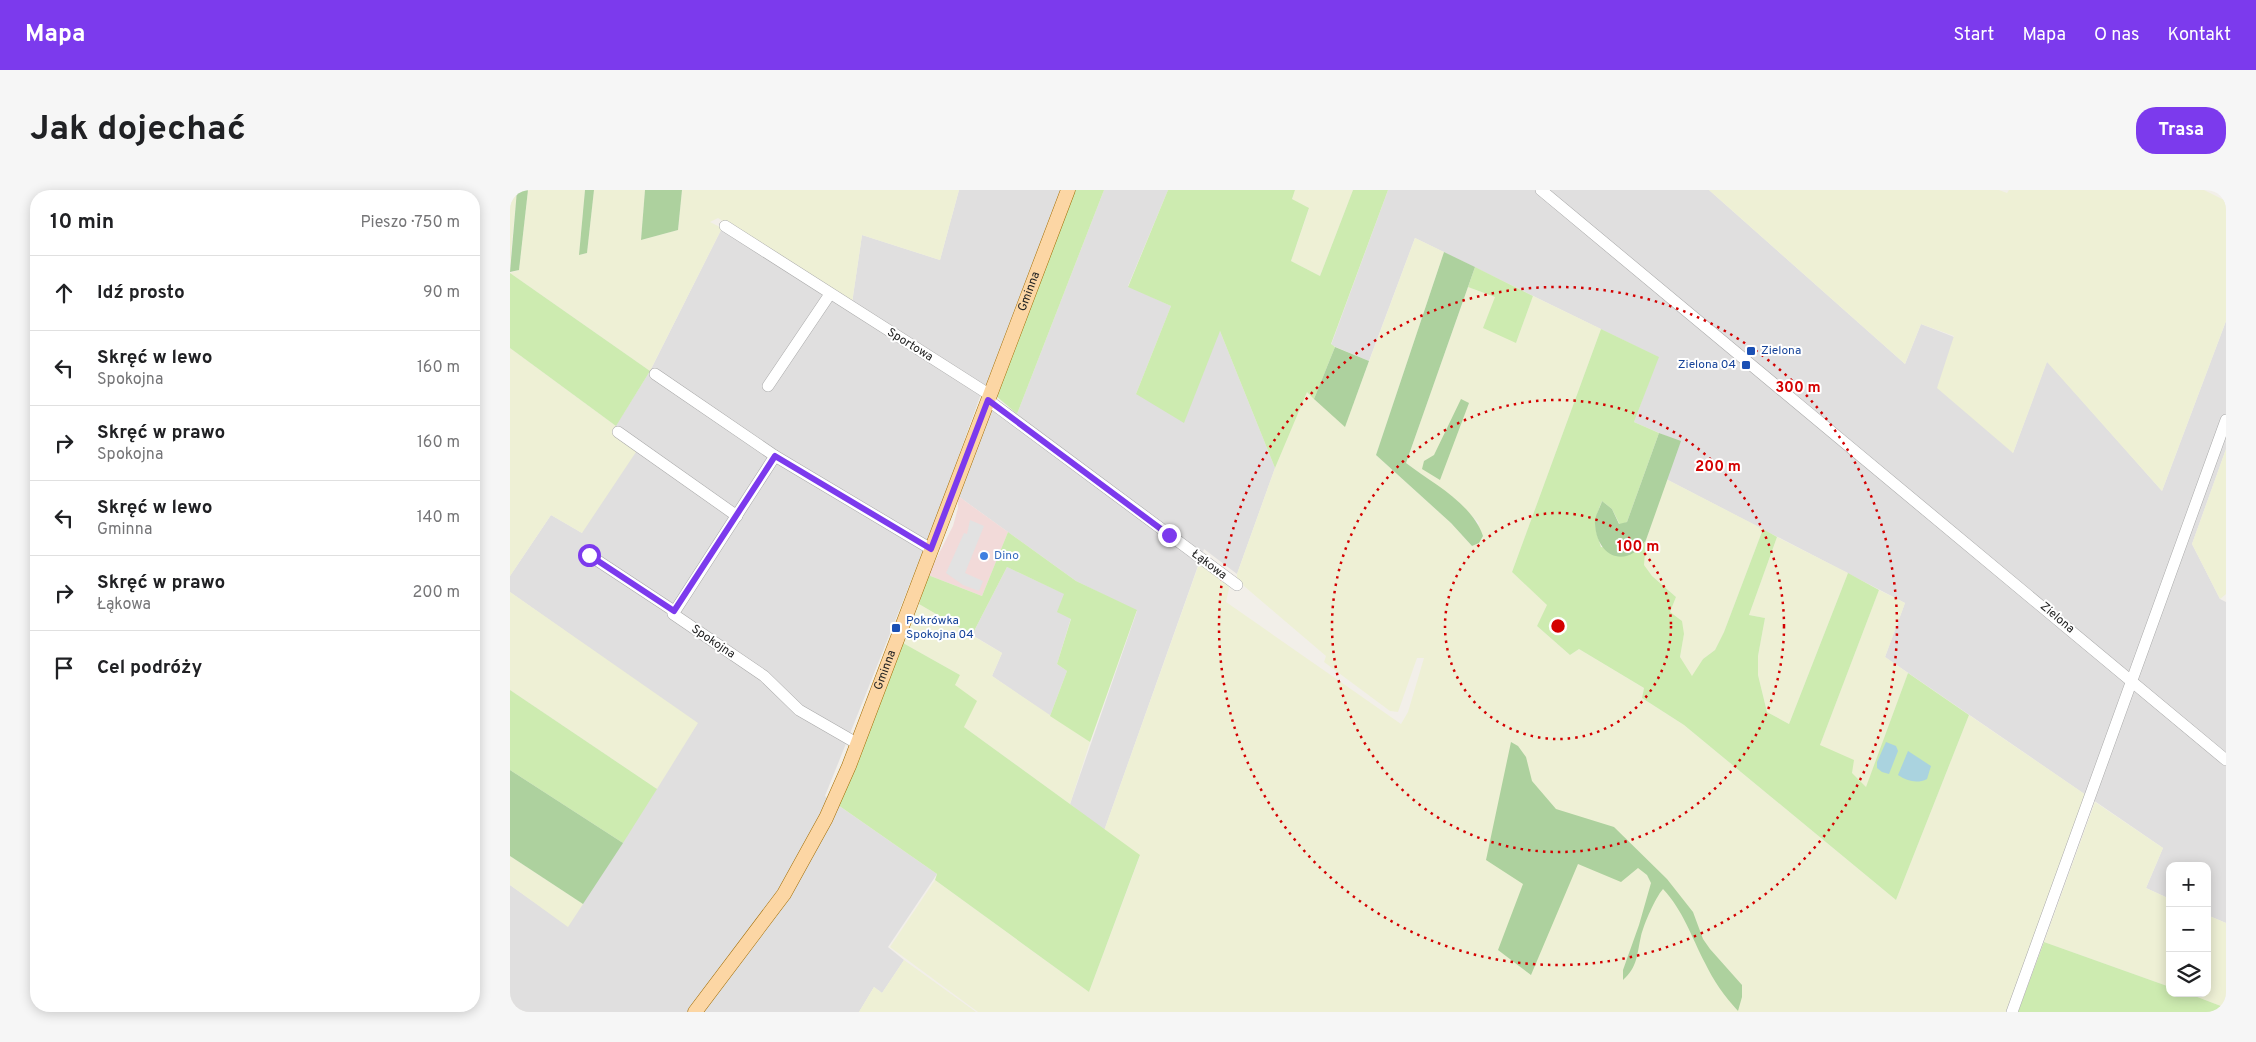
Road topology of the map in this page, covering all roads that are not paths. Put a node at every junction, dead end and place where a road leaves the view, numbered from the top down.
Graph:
1 (1068, 190) edge
2 (1541, 190) edge
3 (725, 226) dead end
4 (830, 294) junction
5 (655, 374) dead end
6 (768, 386) dead end
7 (989, 398) junction
8 (2226, 420) edge
9 (618, 432) dead end
10 (775, 456) junction
11 (737, 516) junction
12 (931, 549) junction
13 (589, 555) dead end
14 (1237, 586) dead end
15 (674, 611) junction
16 (2133, 682) junction
17 (858, 744) junction
18 (2226, 760) edge
19 (695, 1012) edge
20 (2012, 1012) edge

1 - 7 main road, Gminna
2 - 16 street, Zielona
3 - 4 street, Sportowa
4 - 6 street
4 - 7 street, Sportowa
5 - 10 street
7 - 12 main road, Gminna
7 - 14 street, Łąkowa
8 - 16 street
9 - 11 street
10 - 11 street
10 - 12 street
11 - 15 street
12 - 17 main road, Gminna
13 - 15 street, Spokojna
15 - 17 street, Spokojna
16 - 18 street, Zielona
16 - 20 street
17 - 19 main road, Gminna

